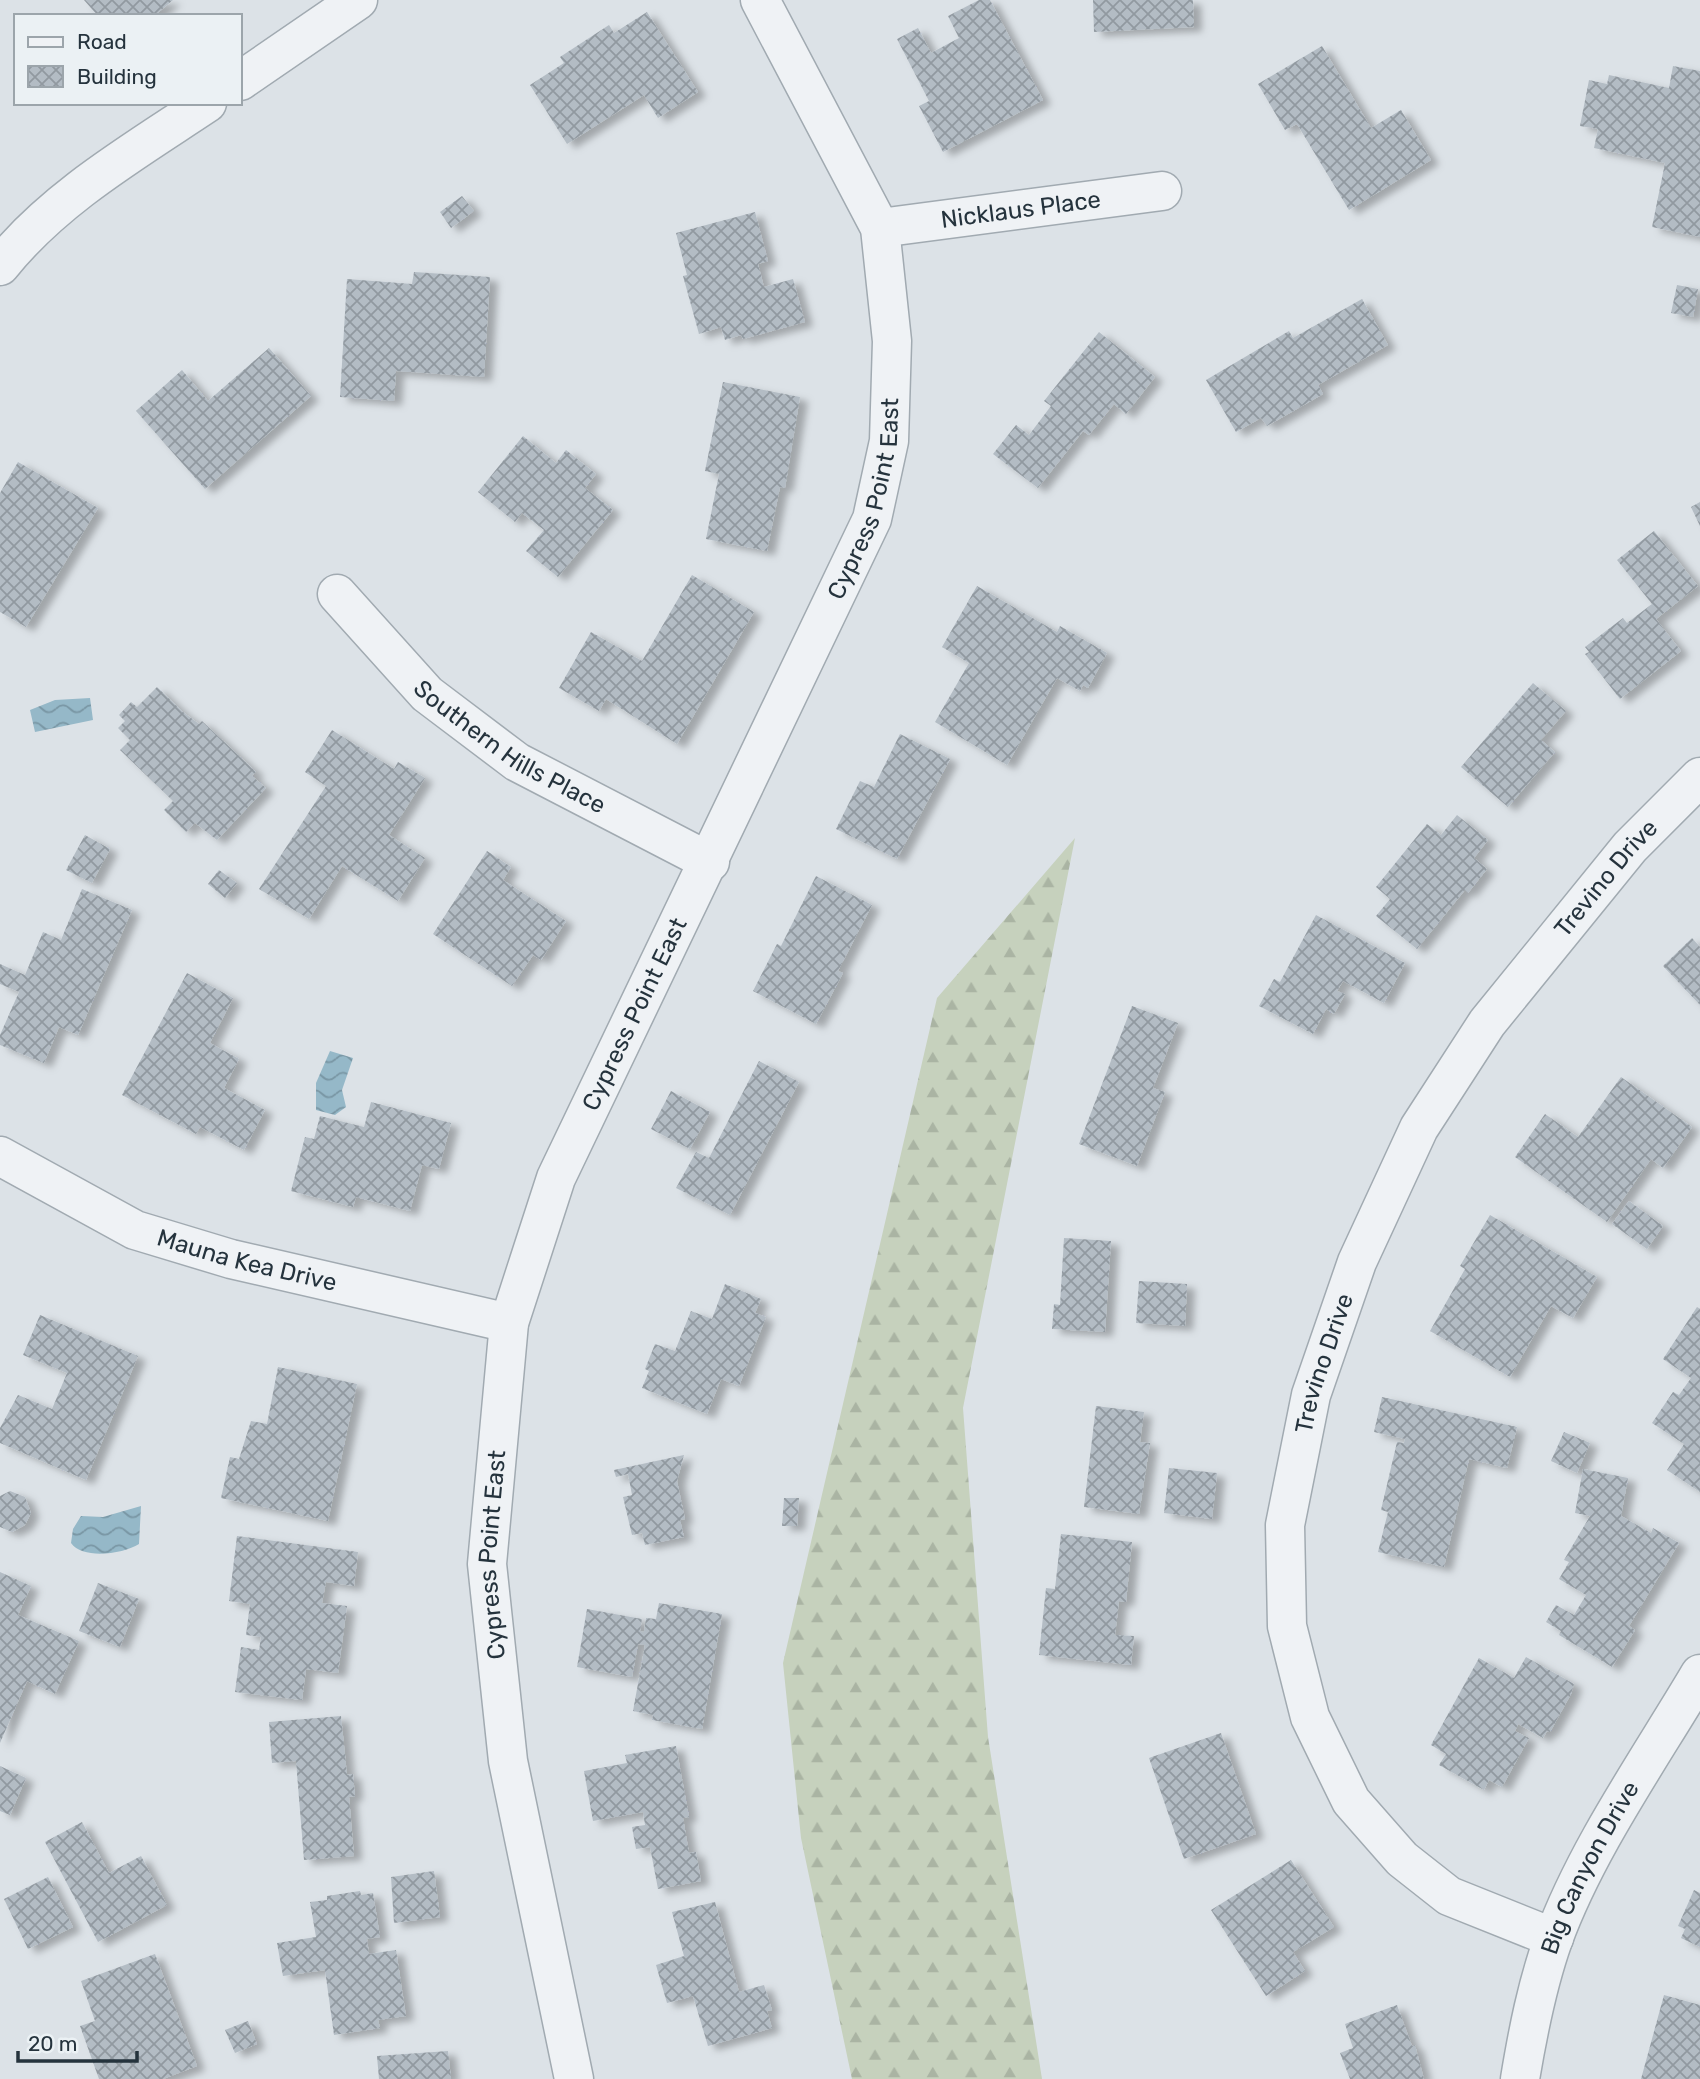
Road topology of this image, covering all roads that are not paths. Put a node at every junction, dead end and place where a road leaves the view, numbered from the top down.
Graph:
1 (760, 0) edge
2 (356, 1) edge
3 (242, 80) edge
4 (204, 105) edge
5 (1162, 191) dead end
6 (880, 228) junction
7 (0, 266) edge
8 (337, 594) dead end
9 (1700, 777) edge
10 (710, 862) junction
11 (3, 1167) edge
12 (509, 1323) junction
13 (1700, 1674) edge
14 (1554, 1937) junction
15 (575, 2079) edge
16 (1520, 2079) edge

1 - 6 street, Cypress Point East
2 - 3 street
4 - 7 street
5 - 6 street, Nicklaus Place
6 - 10 street, Cypress Point East
8 - 10 street, Southern Hills Place
9 - 14 street, Trevino Drive
10 - 12 street, Cypress Point East
11 - 12 street, Mauna Kea Drive
12 - 15 street, Cypress Point East
13 - 14 street, Big Canyon Drive
14 - 16 street, Big Canyon Drive

